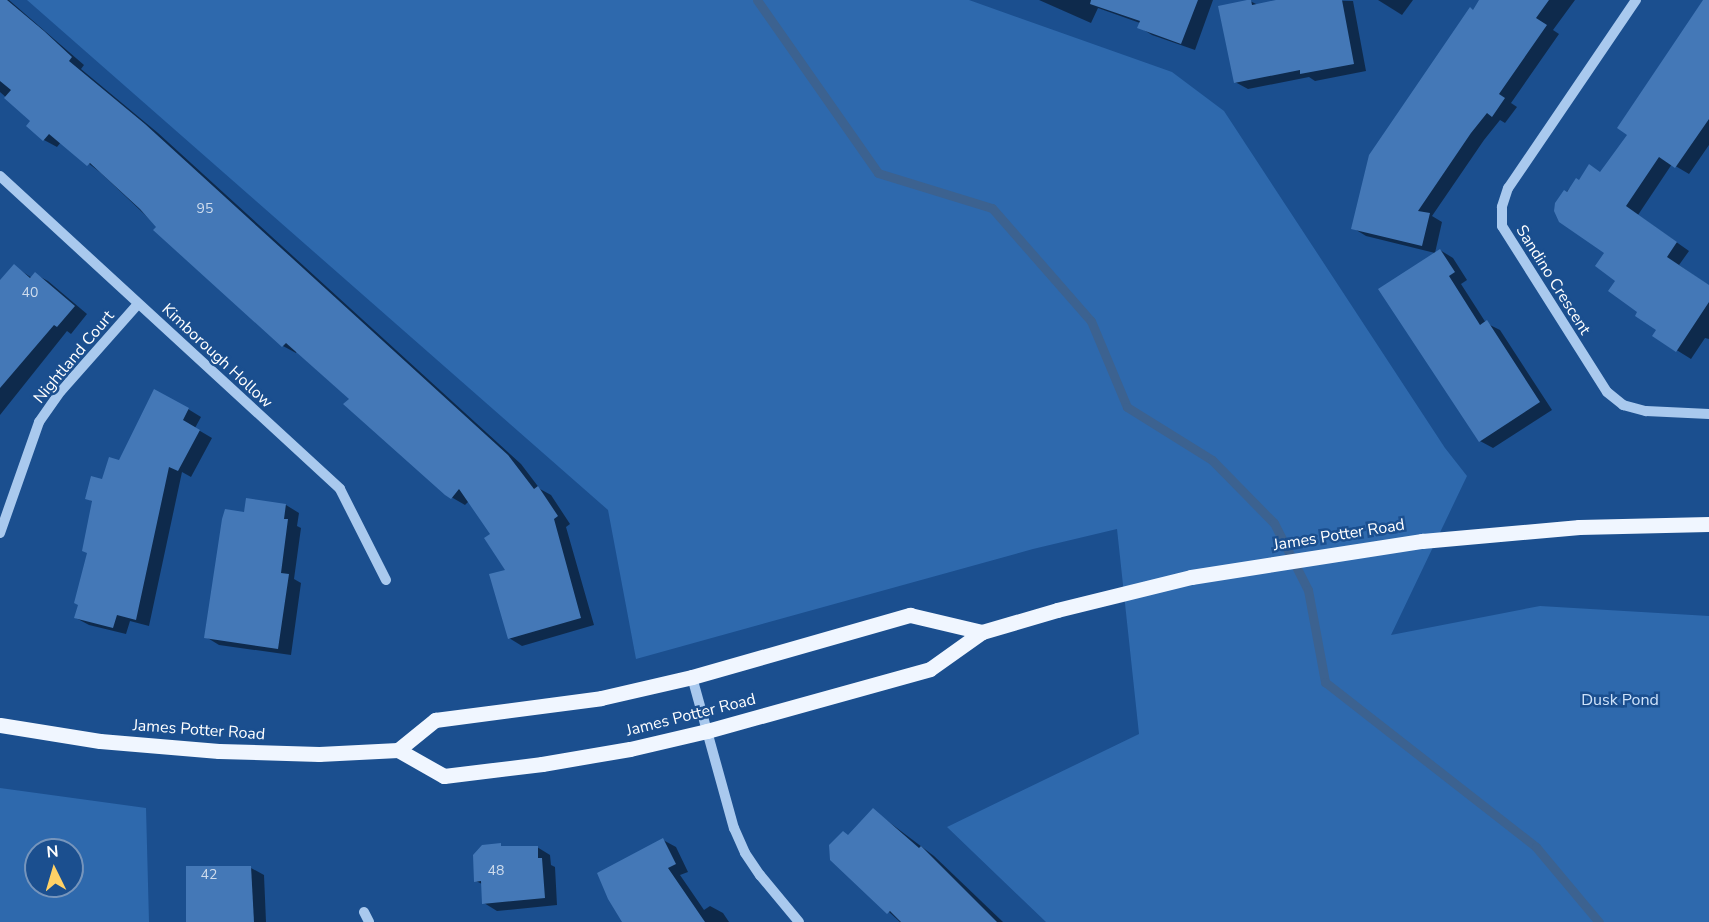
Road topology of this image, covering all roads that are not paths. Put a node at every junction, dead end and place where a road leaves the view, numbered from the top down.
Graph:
1 (1636, 0) edge
2 (0, 176) edge
3 (138, 304) junction
4 (1709, 414) edge
5 (1709, 524) edge
6 (0, 533) edge
7 (386, 580) dead end
8 (982, 632) junction
9 (692, 677) junction
10 (0, 725) edge
11 (707, 732) junction
12 (398, 750) junction
13 (799, 922) edge

1 - 4 street, Sandino Crescent
2 - 3 street, Kimborough Hollow
3 - 6 street, Nightland Court
3 - 7 street, Kimborough Hollow
5 - 8 main road, James Potter Road
8 - 9 main road, James Potter Road
8 - 11 main road, James Potter Road
9 - 11 street
9 - 12 main road, James Potter Road
10 - 12 main road, James Potter Road
11 - 12 main road, James Potter Road
11 - 13 street

